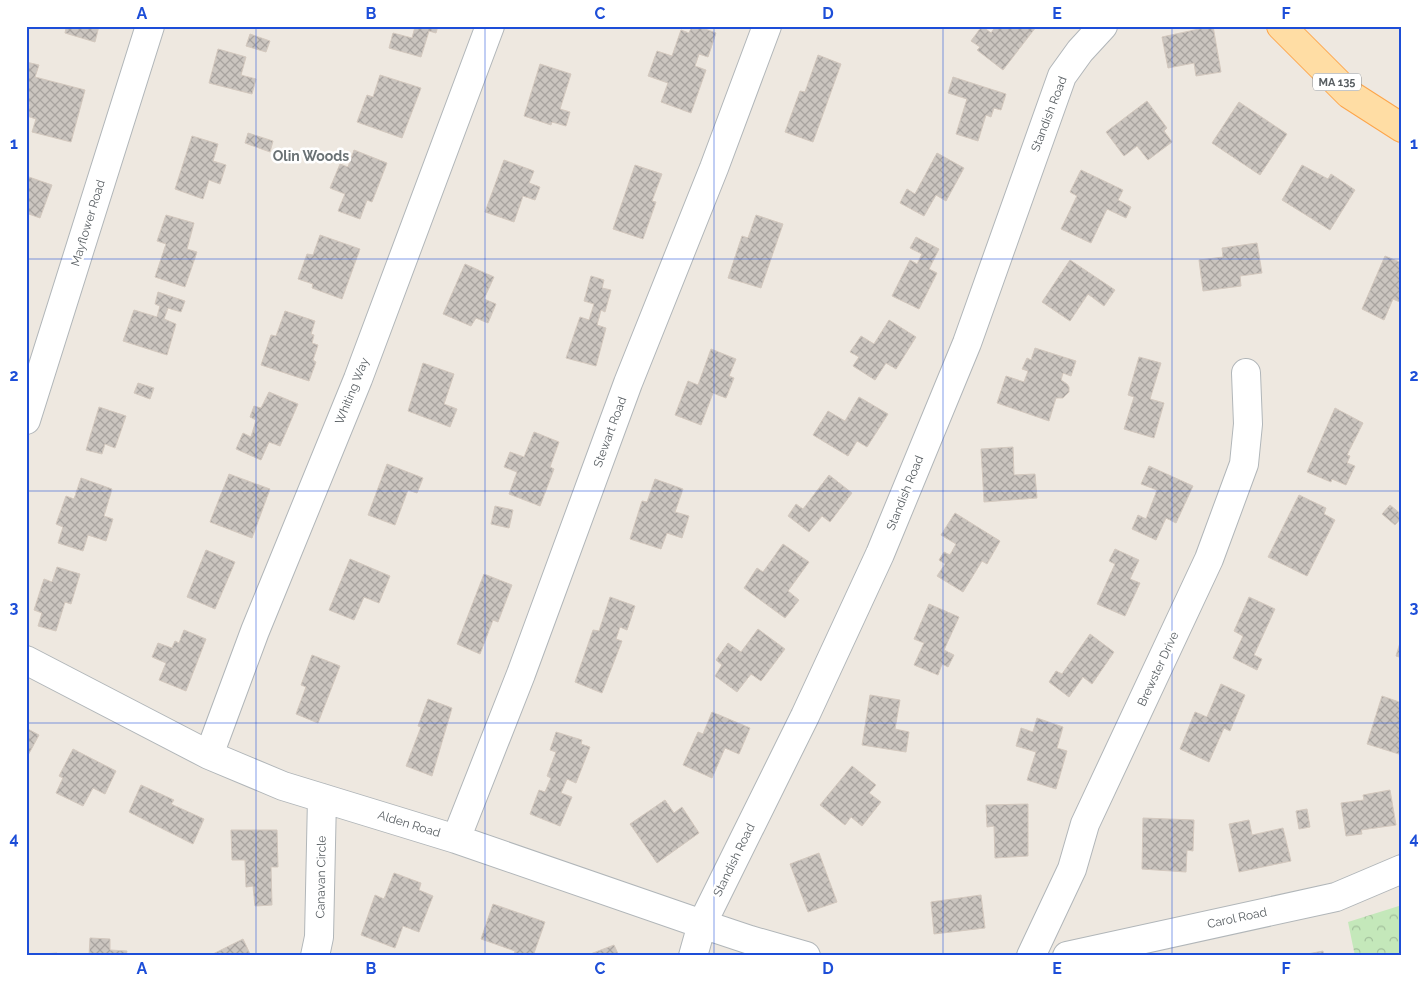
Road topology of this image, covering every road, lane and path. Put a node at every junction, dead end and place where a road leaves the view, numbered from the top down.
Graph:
1 (150, 26) edge
2 (490, 26) edge
3 (767, 26) edge
4 (1103, 26) edge
5 (1281, 26) edge
6 (1402, 128) edge
7 (1246, 373) dead end
8 (26, 420) edge
9 (26, 660) edge
10 (209, 754) junction
11 (322, 798) junction
12 (456, 839) junction
13 (1402, 868) edge
14 (702, 924) junction
15 (315, 956) edge
16 (693, 956) edge
17 (806, 956) edge
18 (1031, 956) edge
19 (1067, 956) edge

1 - 8 street, Mayflower Road
2 - 10 street, Whiting Way
3 - 12 street, Stewart Road
4 - 14 street, Standish Road
5 - 6 main road, MA 135
7 - 18 street, Brewster Drive
9 - 10 street, Alden Road
10 - 11 street, Alden Road
11 - 12 street, Alden Road
11 - 15 street, Canavan Circle
12 - 14 street, Alden Road
13 - 19 street, Carol Road
14 - 16 street, Standish Road
14 - 17 street, Alden Road

